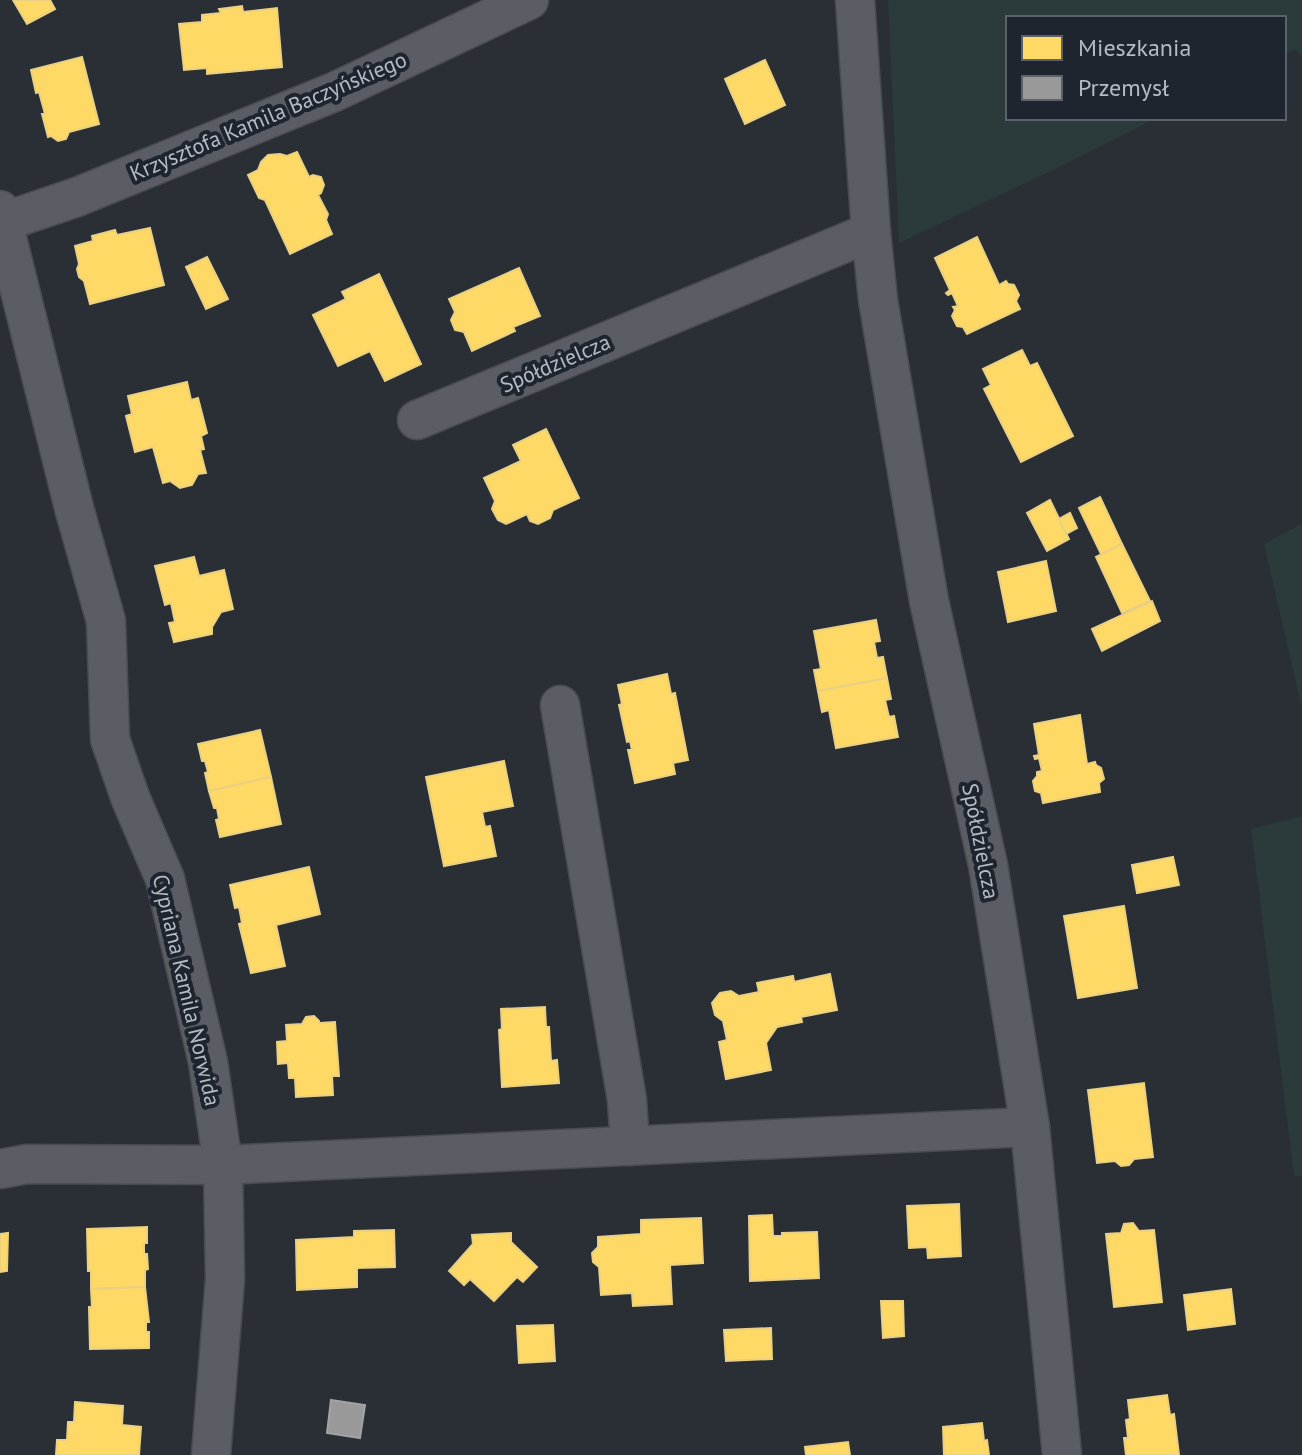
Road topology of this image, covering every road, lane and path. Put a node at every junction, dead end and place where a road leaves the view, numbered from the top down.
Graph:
1 (529, 0) edge
2 (855, 0) edge
3 (2, 216) edge
4 (871, 232) junction
5 (417, 420) dead end
6 (560, 705) dead end
7 (1030, 1127) junction
8 (630, 1146) junction
9 (223, 1165) junction
10 (0, 1169) edge
11 (211, 1455) edge
12 (1062, 1455) edge

1 - 3 street, Krzysztofa Kamila Baczyńskiego
2 - 4 street, Spółdzielcza
3 - 9 street, Cypriana Kamila Norwida
4 - 5 street, Spółdzielcza
4 - 7 street, Spółdzielcza
6 - 8 street
7 - 8 street
7 - 12 street, Spółdzielcza
8 - 9 street
9 - 10 street
9 - 11 street, Cypriana Kamila Norwida

